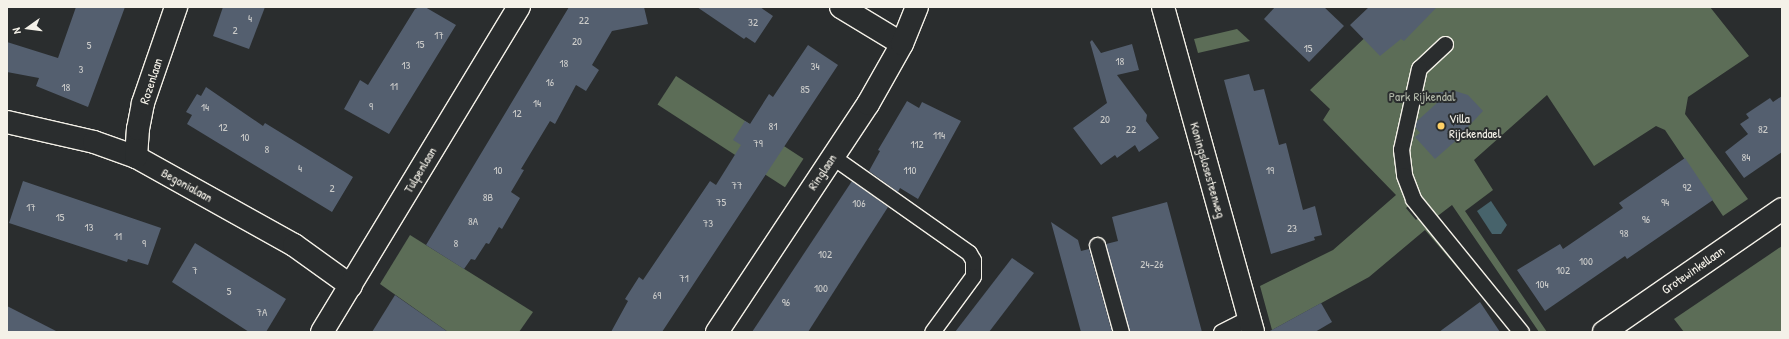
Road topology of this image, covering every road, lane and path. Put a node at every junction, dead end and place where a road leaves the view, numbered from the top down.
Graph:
1 (176, 7) edge
2 (519, 7) edge
3 (841, 7) edge
4 (917, 7) edge
5 (1163, 7) edge
6 (902, 44) junction
7 (1445, 44) dead end
8 (7, 122) edge
9 (136, 157) junction
10 (833, 157) junction
11 (1782, 209) edge
12 (1097, 245) dead end
13 (351, 286) junction
14 (1251, 325) edge
15 (322, 332) edge
16 (717, 332) edge
17 (932, 332) edge
18 (1121, 332) edge
19 (1221, 332) edge
20 (1521, 332) edge
21 (1604, 332) edge

1 - 9 street, Rozenlaan
2 - 13 street, Tulpenlaan
3 - 6 street
4 - 6 street, Ringlaan
5 - 14 street, Koningslosesteenweg
6 - 10 street, Ringlaan
7 - 20 lane
8 - 9 street, Begonialaan
9 - 13 street, Begonialaan
10 - 16 street, Ringlaan
10 - 17 lane
11 - 21 street, Grotewinkellaan
12 - 18 lane
13 - 15 street, Tulpenlaan
14 - 19 lane

